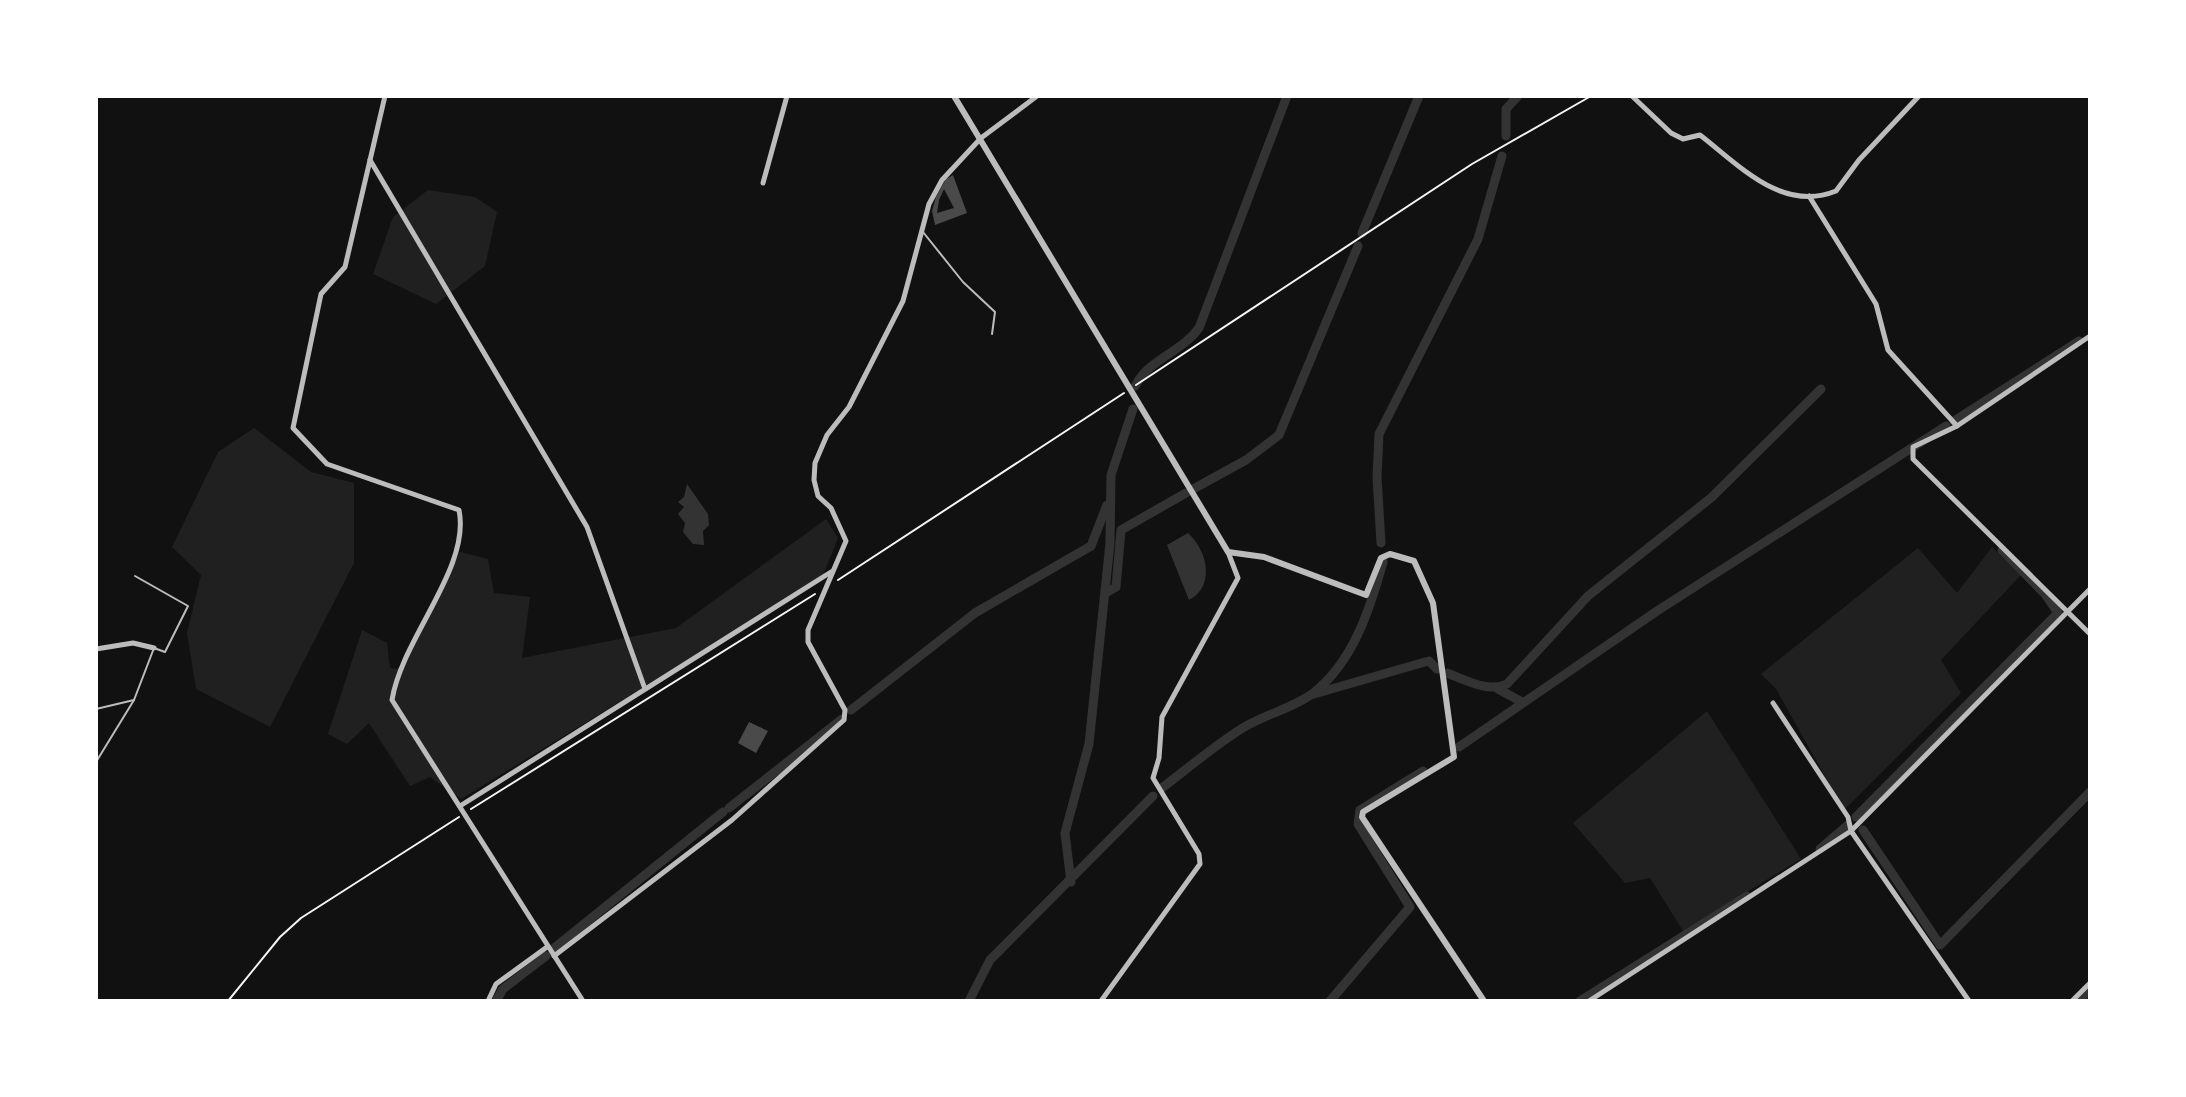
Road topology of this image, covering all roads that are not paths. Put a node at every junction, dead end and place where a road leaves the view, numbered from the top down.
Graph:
1 (385, 96) edge
2 (787, 96) edge
3 (954, 96) edge
4 (1037, 96) edge
5 (1632, 96) edge
6 (1919, 96) edge
7 (981, 138) junction
8 (370, 160) junction
9 (763, 183) dead end
10 (1809, 196) junction
11 (922, 232) junction
12 (992, 334) dead end
13 (2090, 336) edge
14 (1957, 426) junction
15 (1228, 552) junction
16 (833, 571) junction
17 (135, 576) dead end
18 (2090, 589) edge
19 (2068, 612) junction
20 (2090, 634) edge
21 (154, 648) junction
22 (96, 649) edge
23 (645, 689) junction
24 (134, 700) junction
25 (1773, 703) dead end
26 (96, 709) edge
27 (96, 762) edge
28 (460, 806) junction
29 (1851, 831) junction
30 (547, 947) junction
31 (554, 956) junction
32 (2090, 983) edge
33 (488, 1001) edge
34 (583, 1001) edge
35 (1101, 1001) edge
36 (1484, 1001) edge
37 (1589, 1001) edge
38 (1969, 1001) edge
39 (2072, 1001) edge

1 - 8 street
2 - 9 street
3 - 7 street
4 - 7 street
5 - 10 street
6 - 10 street
7 - 11 street
7 - 15 street
8 - 23 street
8 - 28 street
10 - 14 street
11 - 12 lane
11 - 16 street
13 - 14 street
14 - 19 street
15 - 35 street
15 - 36 street
16 - 23 street
16 - 31 street
17 - 21 lane
18 - 19 street
19 - 20 street
19 - 29 street
21 - 22 street
21 - 24 lane
23 - 28 street
24 - 26 lane
24 - 27 lane
25 - 29 street
28 - 30 street
29 - 37 street
29 - 38 street
30 - 31 street
30 - 33 street
31 - 34 street
32 - 39 street

